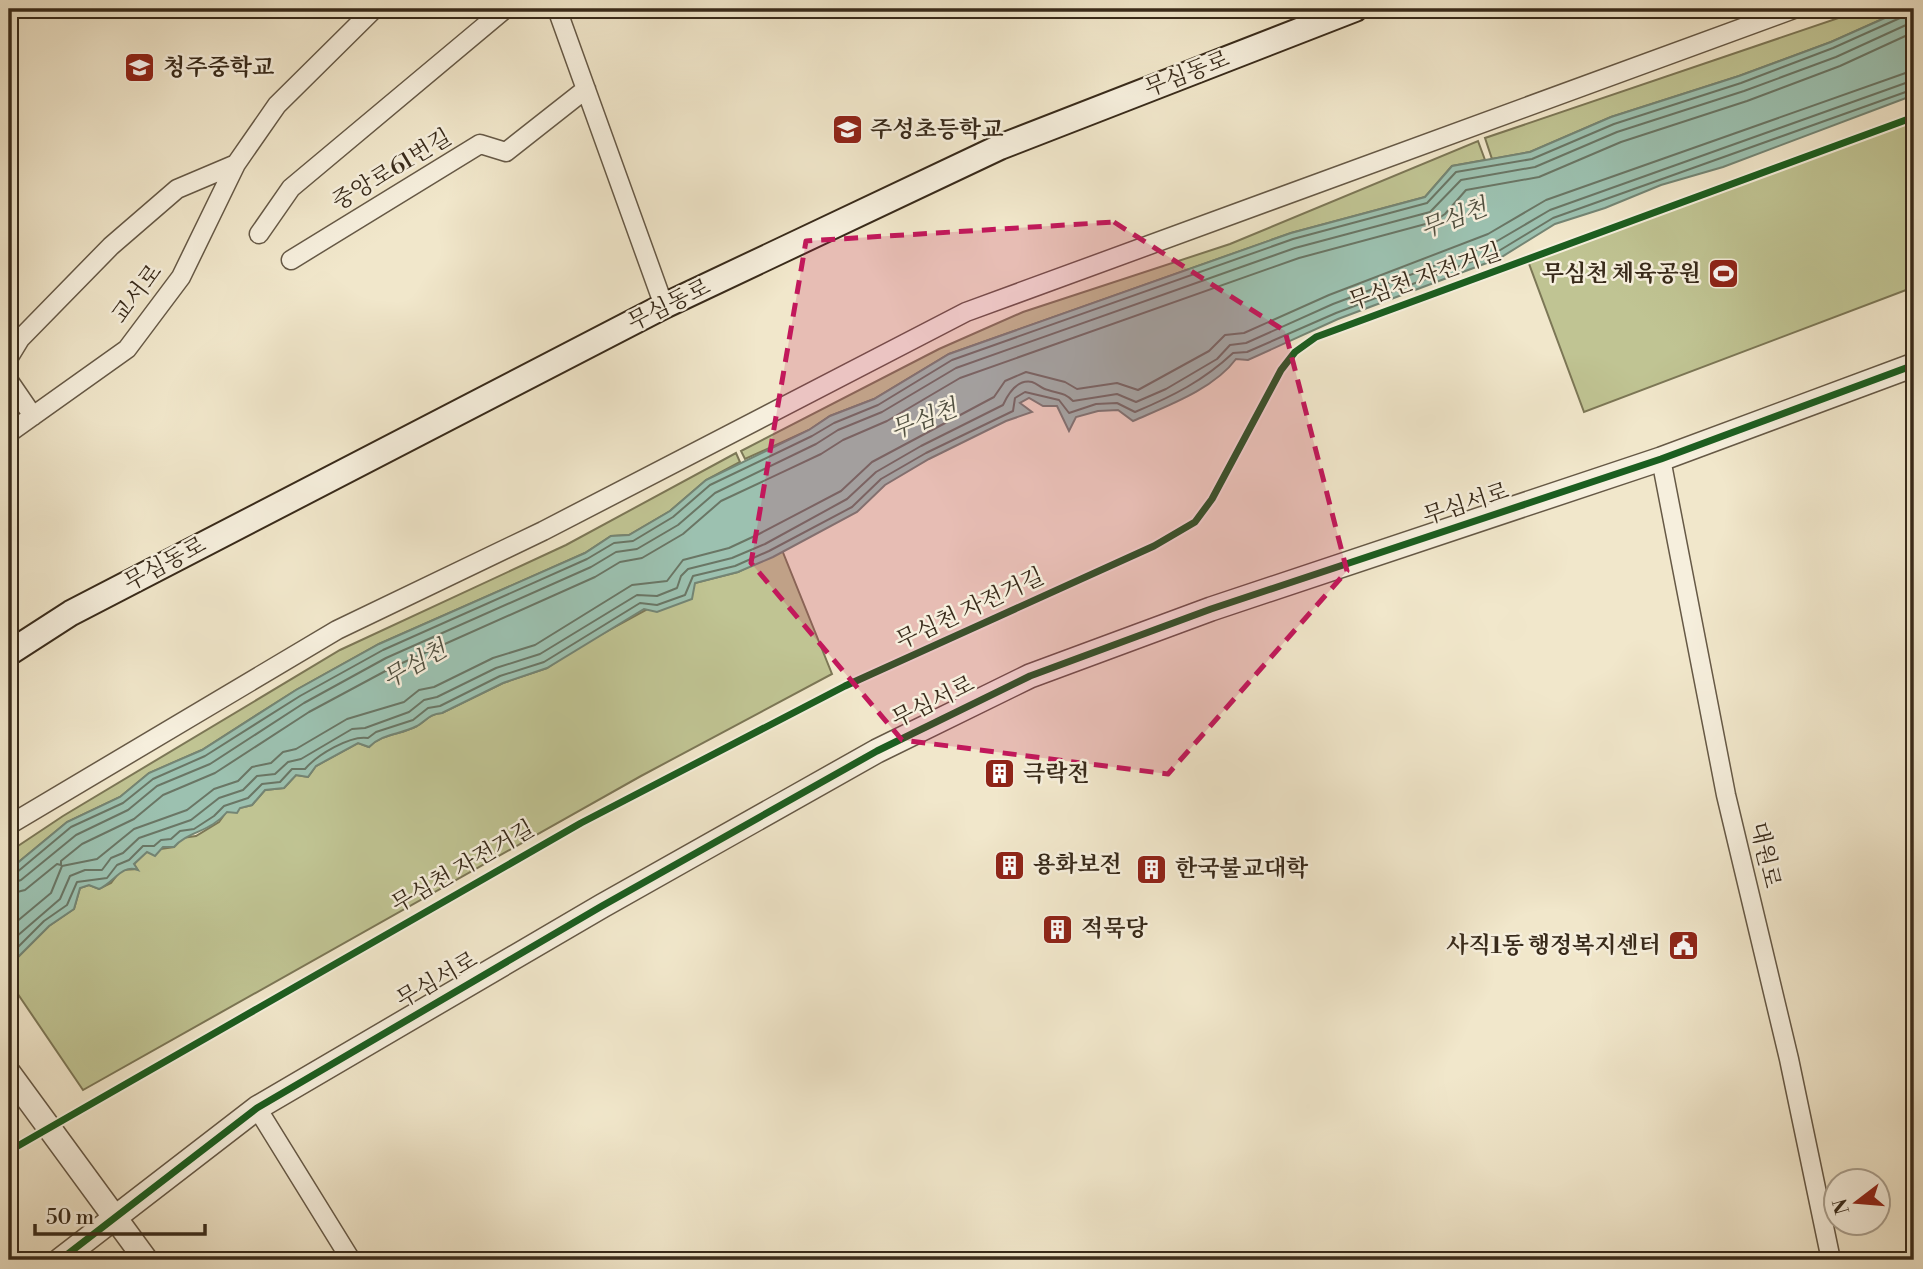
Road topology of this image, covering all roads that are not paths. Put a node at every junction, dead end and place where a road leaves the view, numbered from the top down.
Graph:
1 (374, 9) edge
2 (505, 9) edge
3 (557, 9) edge
4 (1355, 9) edge
5 (1794, 9) edge
6 (586, 89) junction
7 (236, 164) junction
8 (259, 234) dead end
9 (291, 260) dead end
10 (664, 306) junction
11 (9, 356) edge
12 (1914, 365) edge
13 (9, 381) edge
14 (33, 416) junction
15 (9, 433) edge
16 (1661, 459) junction
17 (9, 653) edge
18 (9, 825) edge
19 (9, 1073) edge
20 (257, 1108) junction
21 (117, 1217) junction
22 (60, 1260) edge
23 (146, 1260) edge
24 (351, 1260) edge
25 (1831, 1260) edge

1 - 7 street, 교서로
2 - 8 street, 중앙로61번길
3 - 6 street
4 - 10 main road, 무심동로
5 - 18 street
6 - 9 street, 중앙로61번길
6 - 10 street
7 - 11 street, 교서로
7 - 14 street, 교서로
10 - 17 main road, 무심동로
12 - 16 street, 무심서로
13 - 14 street
14 - 15 street, 교서로
16 - 20 street, 무심서로
16 - 25 street, 대원로
19 - 21 street
20 - 21 street, 무심서로
20 - 24 street
21 - 22 street, 무심서로
21 - 23 street

